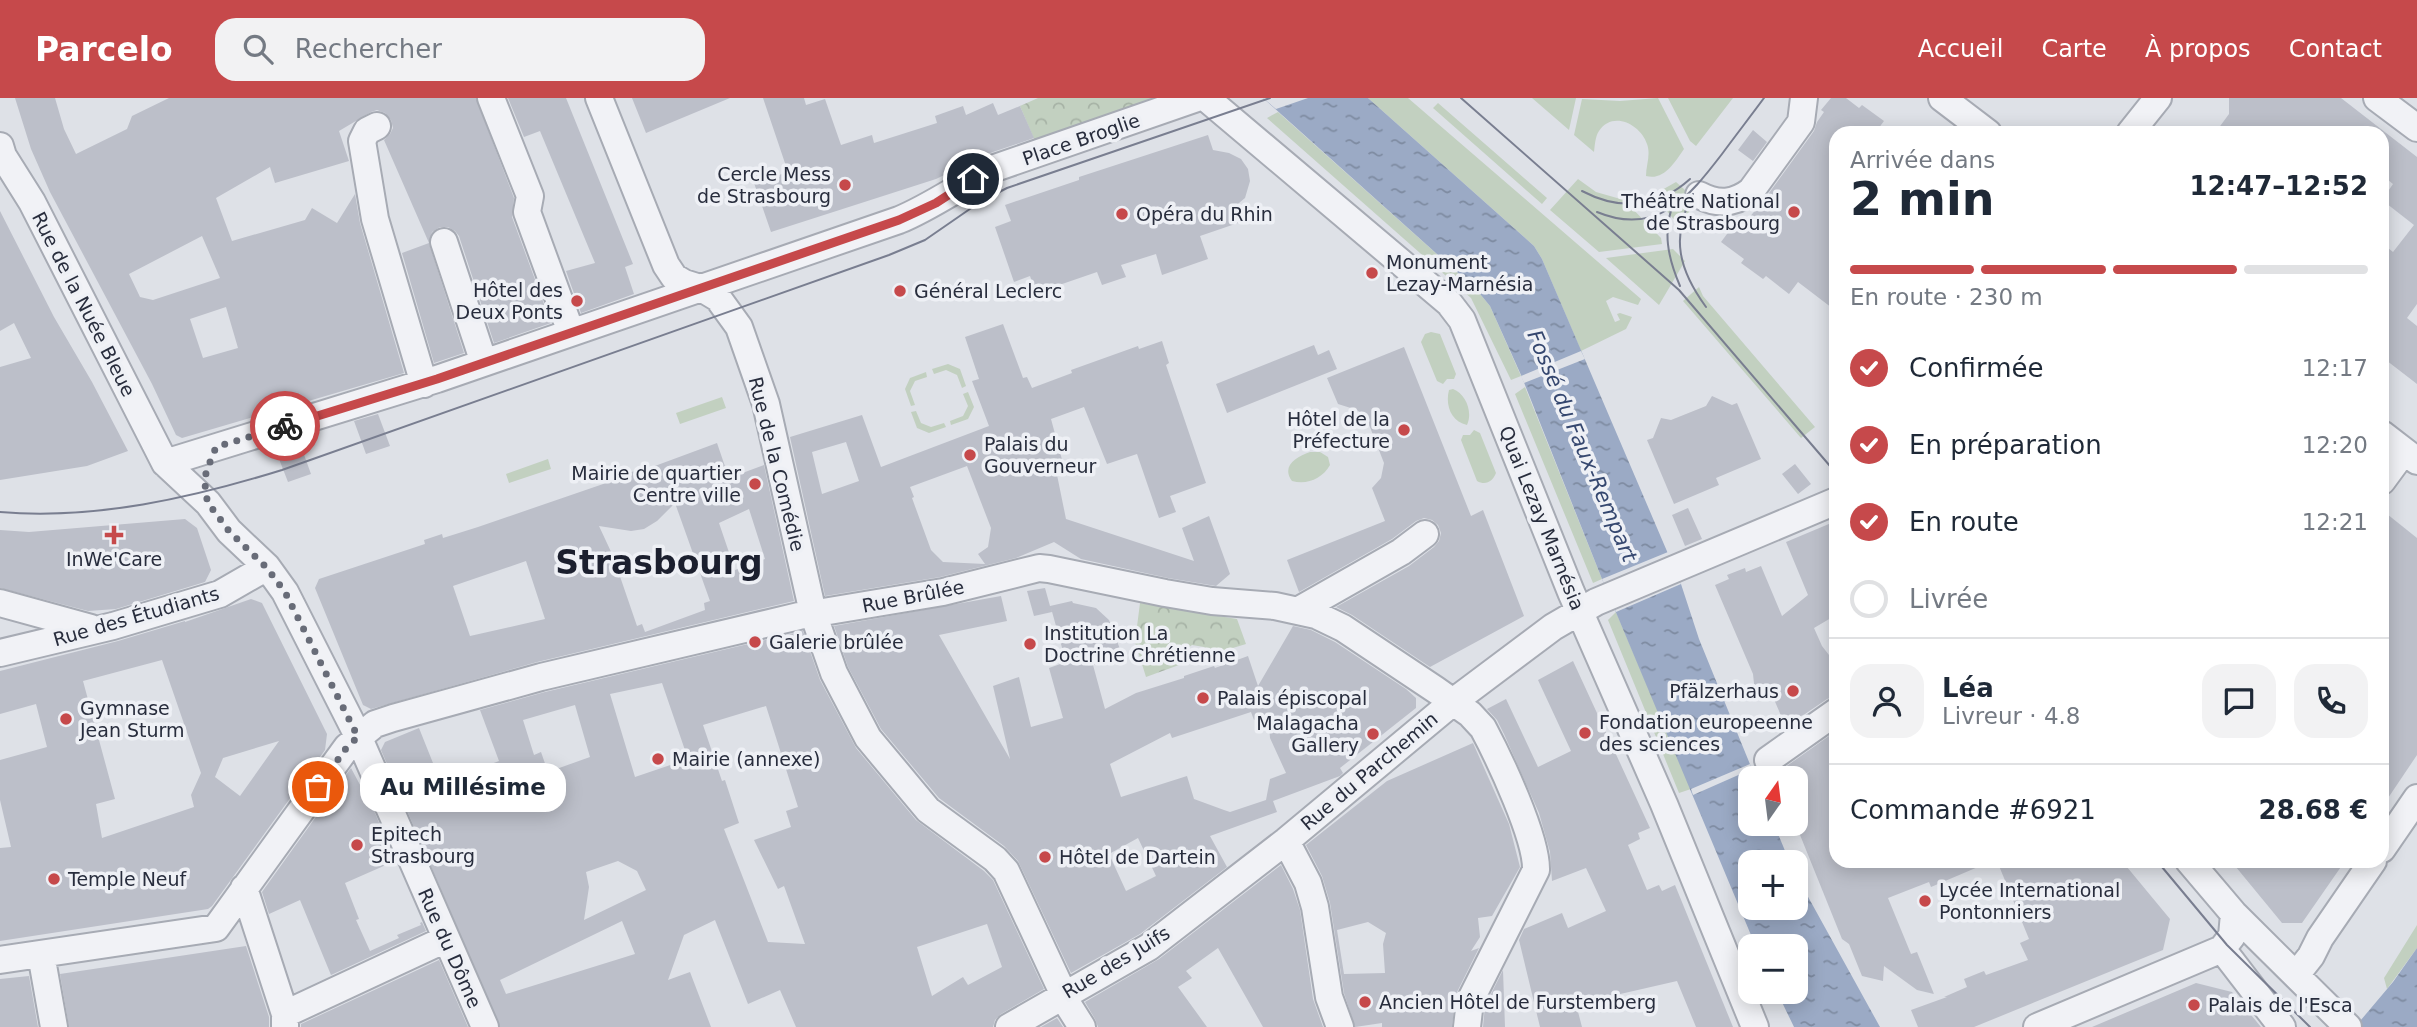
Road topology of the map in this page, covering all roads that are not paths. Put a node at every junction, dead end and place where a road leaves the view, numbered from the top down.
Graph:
1 (491, 98) edge
2 (599, 98) edge
3 (1197, 98) edge
4 (1206, 98) edge
5 (1804, 98) edge
6 (1942, 98) edge
7 (2158, 98) edge
8 (2377, 98) edge
9 (377, 126) dead end
10 (1979, 126) edge
11 (2136, 126) edge
12 (2417, 128) edge
13 (0, 146) edge
14 (1699, 195) dead end
15 (444, 242) dead end
16 (703, 289) junction
17 (568, 324) dead end
18 (481, 354) dead end
19 (424, 384) junction
20 (2389, 439) edge
21 (216, 447) junction
22 (2411, 456) edge
23 (165, 463) junction
24 (2389, 475) edge
25 (208, 503) junction
26 (1829, 504) edge
27 (1424, 534) dead end
28 (267, 568) junction
29 (0, 603) edge
30 (1588, 607) junction
31 (1298, 610) junction
32 (813, 613) junction
33 (96, 629) junction
34 (0, 653) edge
35 (1453, 702) junction
36 (1829, 717) edge
37 (358, 737) junction
38 (1768, 760) dead end
39 (2417, 798) edge
40 (2389, 839) edge
41 (1286, 841) junction
42 (2195, 868) edge
43 (2368, 868) edge
44 (244, 888) junction
45 (2234, 914) junction
46 (446, 939) junction
47 (2222, 949) junction
48 (41, 954) junction
49 (0, 960) edge
50 (2288, 967) junction
51 (1065, 993) junction
52 (2274, 1018) edge
53 (285, 1020) edge
54 (54, 1027) edge
55 (485, 1027) edge
56 (1009, 1027) edge
57 (1082, 1027) edge
58 (1340, 1027) edge
59 (1467, 1027) edge
60 (1755, 1027) edge
61 (2037, 1027) edge
62 (2348, 1027) edge

1 - 17 street
2 - 16 street, Rue de la Comédie
3 - 16 street, Place Broglie
4 - 30 street, Quai Lezay Marnésia
5 - 14 street
6 - 10 street
7 - 11 street
8 - 12 street
9 - 19 street
13 - 23 street, Rue de la Nuée Bleue
15 - 18 street
16 - 19 street, Place Broglie
16 - 32 street, Rue de la Comédie
19 - 21 street, Place Broglie
20 - 22 street
21 - 23 street, Place Broglie
21 - 25 street
22 - 24 street
23 - 25 street
25 - 28 street
26 - 30 street, Rue du Parchemin
27 - 31 street
28 - 33 street, Rue des Étudiants
28 - 37 street, Rue du Dôme
29 - 33 street
30 - 35 street, Rue du Parchemin
30 - 60 street, Quai Lezay Marnésia
31 - 32 street, Rue Brûlée
31 - 35 street, Rue Brûlée
32 - 37 street, Rue Brûlée
32 - 51 street, Rue de la Comédie
33 - 34 street, Rue des Étudiants
35 - 41 street, Rue du Parchemin
35 - 59 street, Rue Brûlée
36 - 38 street
37 - 44 street, Rue Brûlée
37 - 46 street, Rue du Dôme
39 - 40 street
41 - 51 street, Rue des Juifs
41 - 58 street
42 - 45 street
43 - 50 street
44 - 48 street, Rue Brûlée
44 - 53 street
45 - 47 street
45 - 50 street
46 - 53 street
46 - 55 street, Rue du Dôme
47 - 50 street
47 - 52 street
47 - 61 street
48 - 49 street, Rue Brûlée
48 - 54 street
50 - 52 street
50 - 62 street
51 - 56 street, Rue des Juifs
51 - 57 street, Rue de la Comédie

